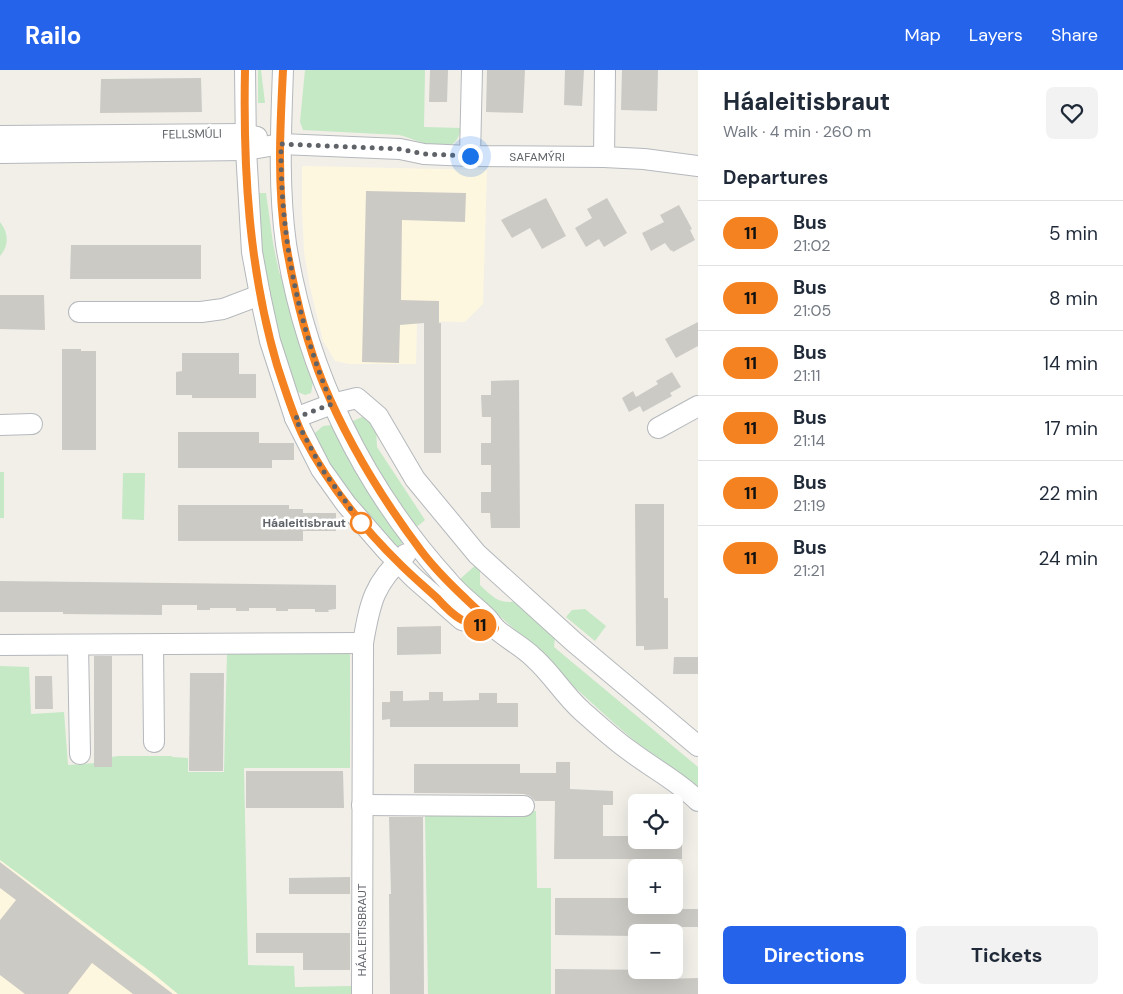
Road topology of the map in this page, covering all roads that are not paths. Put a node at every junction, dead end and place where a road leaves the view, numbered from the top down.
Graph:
1 (245, 70) edge
2 (283, 70) edge
3 (472, 70) edge
4 (605, 70) edge
5 (0, 136) edge
6 (245, 142) junction
7 (281, 144) junction
8 (0, 153) edge
9 (470, 156) junction
10 (604, 156) junction
11 (698, 166) edge
12 (260, 295) junction
13 (79, 312) dead end
14 (332, 404) junction
15 (698, 406) edge
16 (295, 418) junction
17 (32, 424) dead end
18 (0, 425) edge
19 (658, 428) dead end
20 (416, 544) junction
21 (397, 562) junction
22 (495, 628) junction
23 (363, 643) junction
24 (0, 645) edge
25 (78, 645) junction
26 (152, 645) junction
27 (154, 742) dead end
28 (698, 746) edge
29 (80, 754) dead end
30 (698, 801) edge
31 (362, 805) junction
32 (524, 806) dead end
33 (362, 994) edge

1 - 6 street
2 - 7 street
3 - 9 street
4 - 10 street
5 - 6 street, FELLSMÚLI
6 - 7 street, FELLSMÚLI
6 - 8 street, FELLSMÚLI
6 - 12 street
7 - 9 street, SAFAMÝRI
7 - 14 street
9 - 10 street, SAFAMÝRI
10 - 11 street, SAFAMÝRI
12 - 13 street
12 - 16 street
14 - 16 street
14 - 20 street
14 - 28 street
15 - 19 street
16 - 21 street
17 - 18 street
20 - 21 street, HÁALEITISBRAUT
20 - 22 street
21 - 22 street
21 - 23 street, HÁALEITISBRAUT
22 - 30 street
23 - 26 street
23 - 31 street, HÁALEITISBRAUT
24 - 25 street
25 - 26 street
25 - 29 street
26 - 27 street
31 - 32 street
31 - 33 street, HÁALEITISBRAUT

